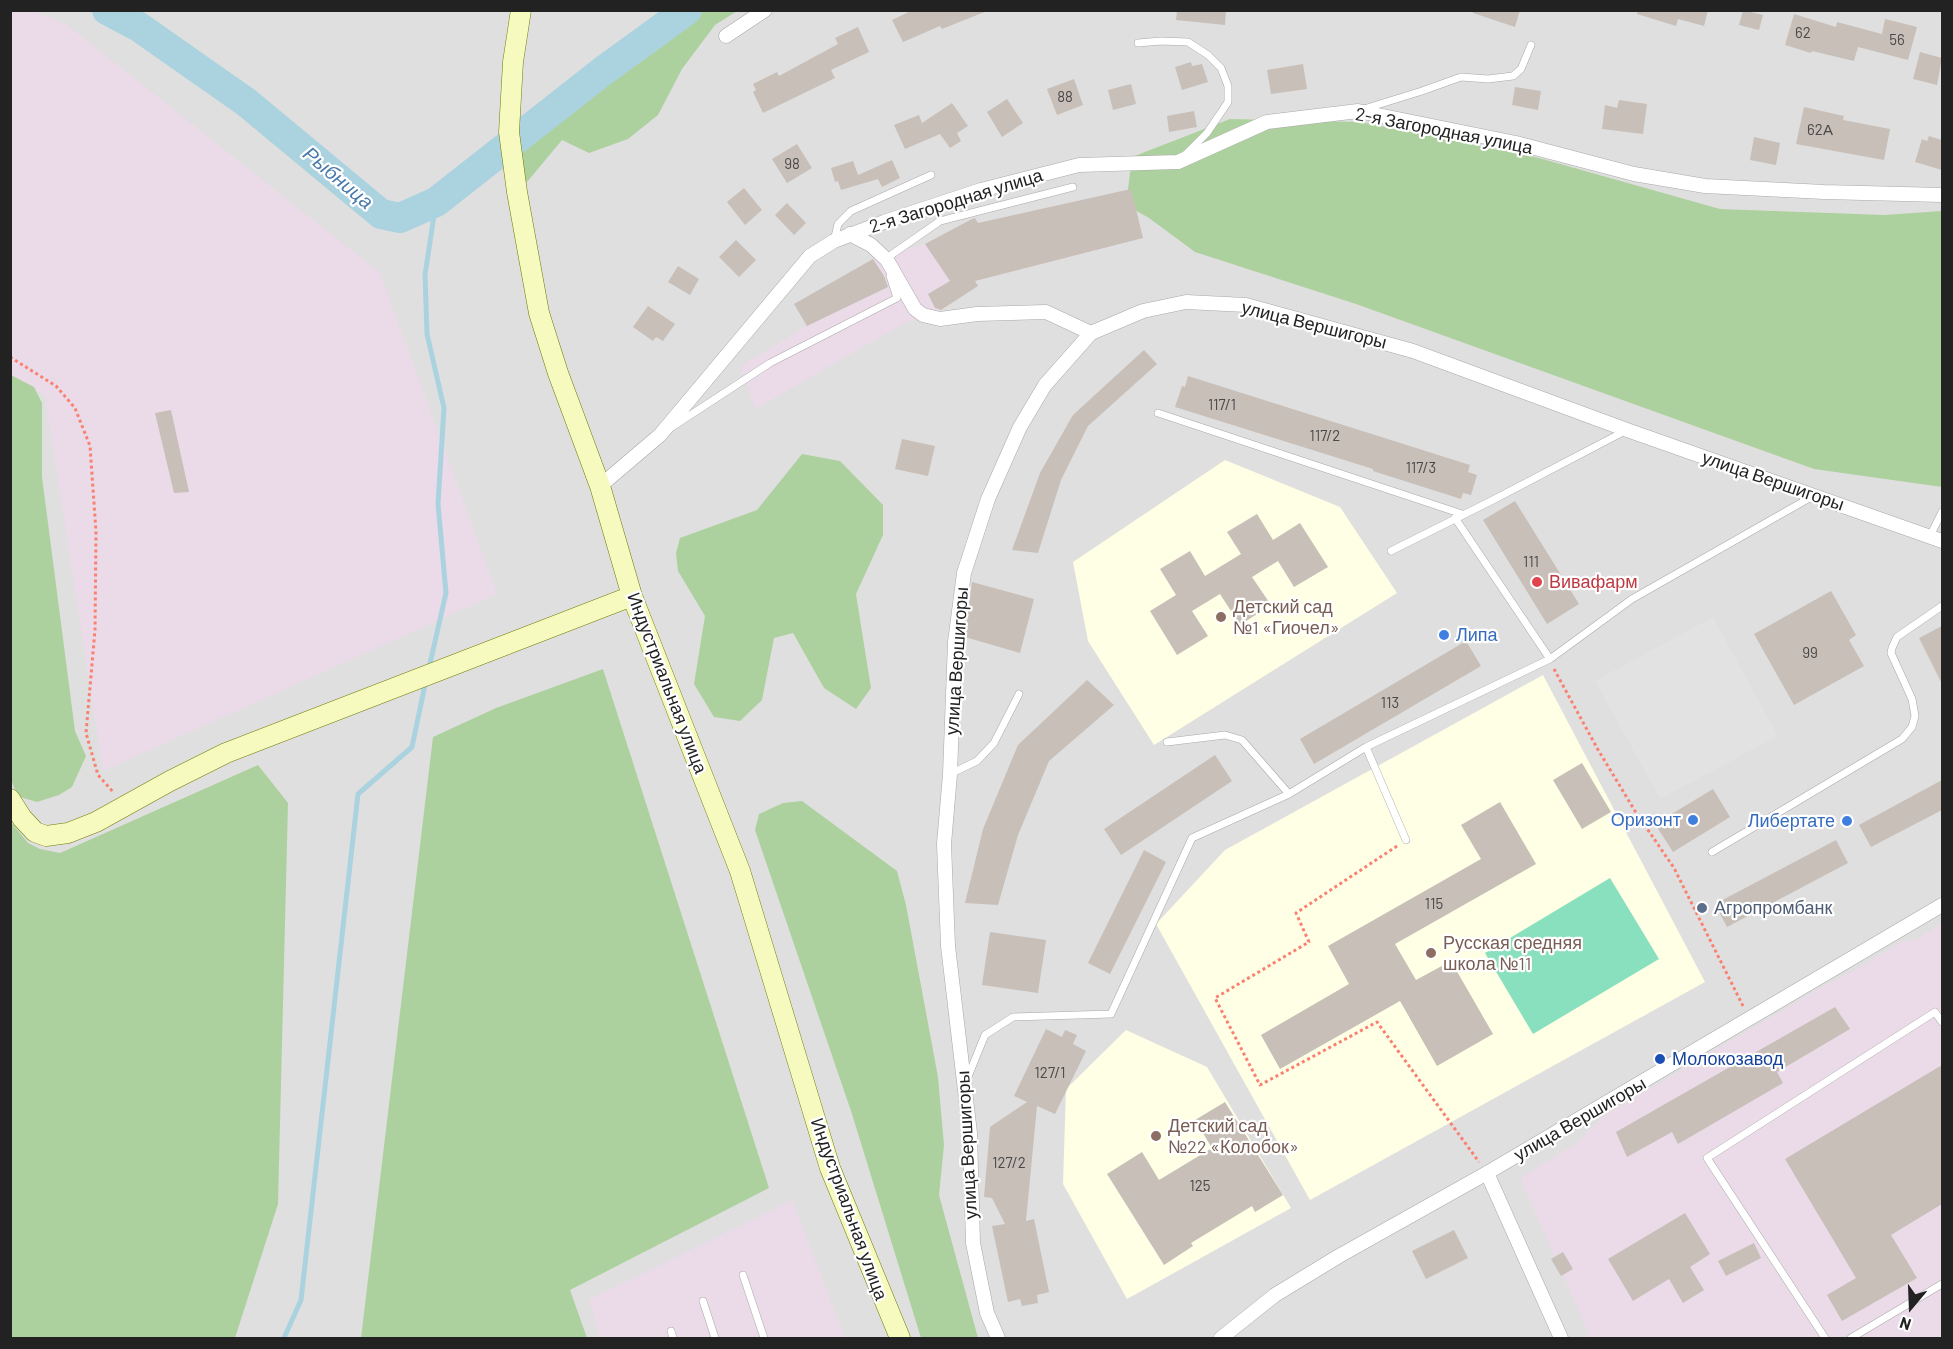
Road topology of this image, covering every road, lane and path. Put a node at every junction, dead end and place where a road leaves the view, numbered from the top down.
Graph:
1 (521, 10) edge
2 (765, 10) edge
3 (726, 36) dead end
4 (1138, 43) dead end
5 (1531, 45) dead end
6 (1358, 111) junction
7 (1178, 162) junction
8 (930, 175) dead end
9 (1073, 187) dead end
10 (1942, 195) edge
11 (850, 234) junction
12 (834, 241) junction
13 (887, 260) junction
14 (1091, 333) junction
15 (10, 357) edge
16 (1158, 413) dead end
17 (1627, 430) junction
18 (660, 435) junction
19 (600, 486) junction
20 (1815, 495) junction
21 (1942, 512) edge
22 (1462, 514) junction
23 (1455, 518) junction
24 (1936, 538) edge
25 (1390, 551) dead end
26 (632, 596) junction
27 (1942, 606) edge
28 (1550, 659) junction
29 (1019, 694) dead end
30 (1167, 742) dead end
31 (1366, 747) junction
32 (950, 774) junction
33 (1289, 794) junction
34 (10, 799) edge
35 (124, 806) junction
36 (1406, 840) joint
37 (1712, 852) dead end
38 (1942, 905) edge
39 (1750, 1020) junction
40 (1942, 1022) edge
41 (964, 1086) junction
42 (1487, 1173) junction
43 (743, 1275) dead end
44 (1942, 1284) edge
45 (703, 1301) dead end
46 (716, 1338) edge
47 (764, 1338) edge
48 (900, 1338) edge
49 (998, 1338) edge
50 (1221, 1338) edge
51 (1561, 1338) edge
52 (1825, 1338) edge
53 (1851, 1338) edge

1 - 19 main road, Индустриальная улица
2 - 3 street
4 - 7 lane
5 - 6 lane
6 - 7 street, 2-я Загородная улица
6 - 10 street, 2-я Загородная улица
7 - 11 street, 2-я Загородная улица
8 - 12 lane
9 - 13 lane
11 - 12 street, 2-я Загородная улица
11 - 13 street
12 - 18 street, 2-я Загородная улица
13 - 14 street
13 - 18 lane
14 - 17 street, улица Вершигоры
14 - 32 street, улица Вершигоры
15 - 35 path
16 - 22 lane
17 - 20 street, улица Вершигоры
17 - 22 lane
18 - 19 street, 2-я Загородная улица
19 - 26 main road, Индустриальная улица
20 - 24 street, улица Вершигоры
20 - 28 lane
21 - 24 lane
22 - 23 lane
23 - 25 lane
23 - 28 lane
26 - 35 main road
26 - 48 main road, Индустриальная улица
27 - 37 lane
28 - 31 lane
28 - 39 path
29 - 32 lane
30 - 33 lane
31 - 33 lane
31 - 36 lane
32 - 41 street, улица Вершигоры
33 - 41 lane
34 - 35 main road
36 - 42 path
38 - 39 street, улица Вершигоры
39 - 42 street, улица Вершигоры
40 - 52 lane
41 - 49 street, улица Вершигоры
42 - 50 street, улица Вершигоры
42 - 51 street
43 - 47 lane
44 - 53 lane
45 - 46 lane

